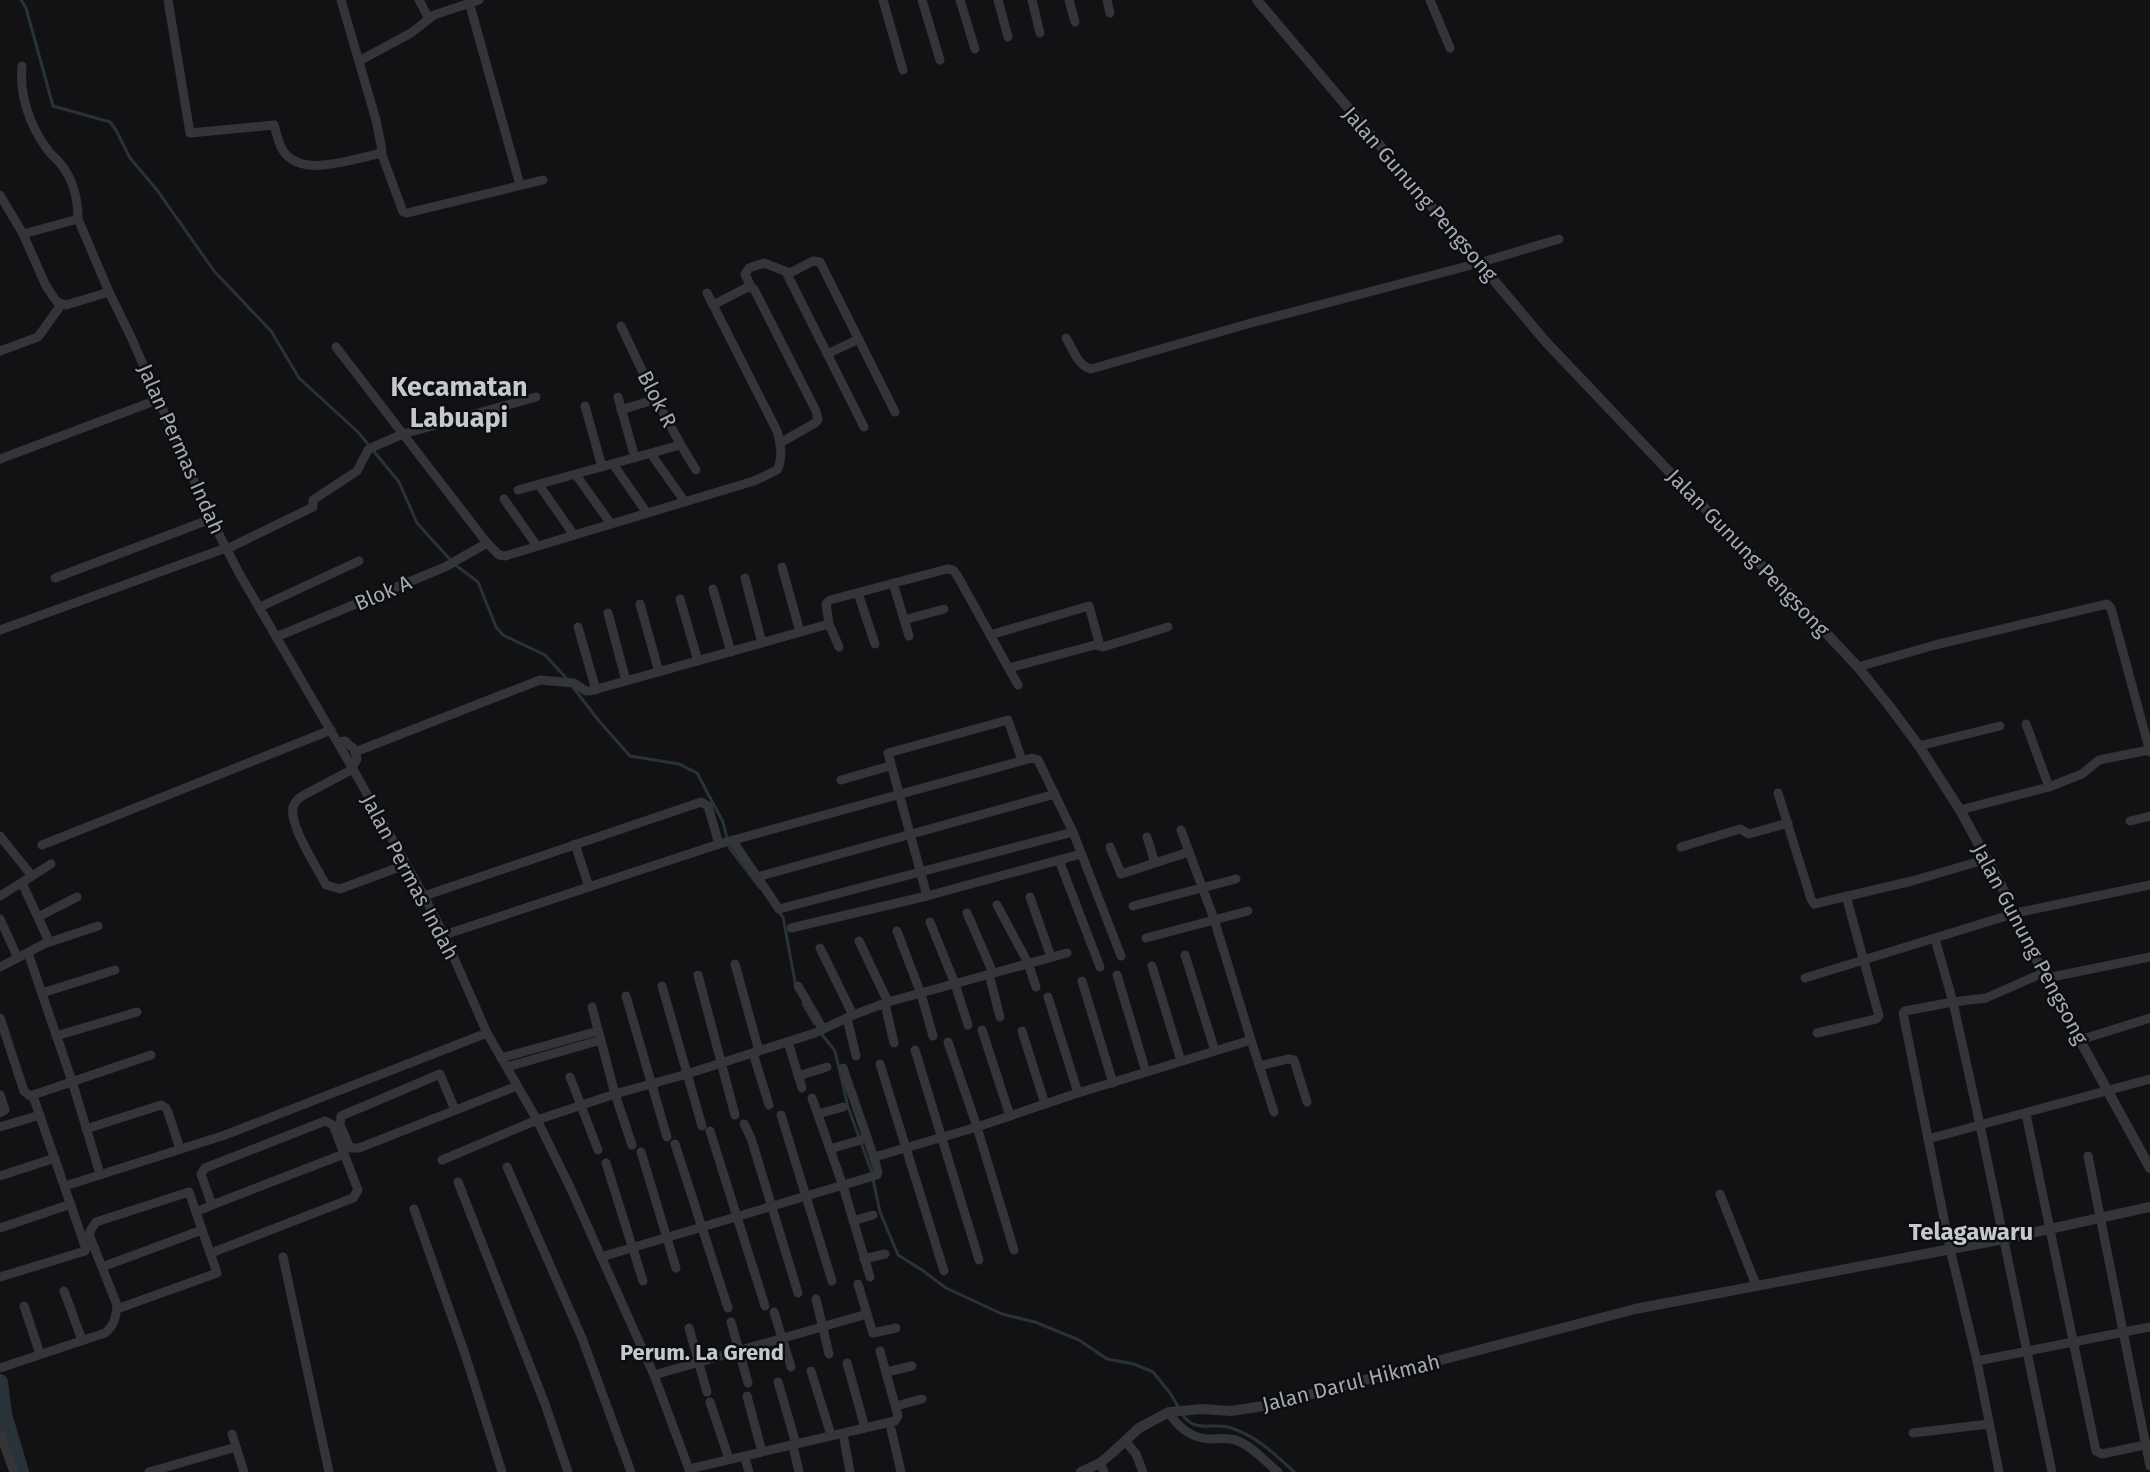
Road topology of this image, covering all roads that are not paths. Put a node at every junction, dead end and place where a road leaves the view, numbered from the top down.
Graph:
1 (168, 0) edge
2 (341, 0) edge
3 (419, 0) edge
4 (479, 0) edge
5 (883, 0) edge
6 (922, 0) edge
7 (960, 0) edge
8 (999, 0) edge
9 (1032, 0) edge
10 (1069, 0) edge
11 (1107, 0) edge
12 (1257, 0) edge
13 (1430, 0) edge
14 (469, 2) junction
15 (1110, 13) dead end
16 (429, 19) junction
17 (1075, 22) dead end
18 (1040, 33) dead end
19 (1008, 37) dead end
20 (1450, 48) dead end
21 (975, 49) dead end
22 (940, 60) dead end
23 (359, 61) junction
24 (22, 66) dead end
25 (903, 70) dead end
26 (381, 152) junction
27 (543, 180) dead end
28 (520, 185) junction
29 (0, 195) edge
30 (78, 219) junction
31 (23, 234) junction
32 (1559, 238) dead end
33 (1479, 263) junction
34 (786, 272) junction
35 (751, 287) junction
36 (109, 292) junction
37 (707, 293) dead end
38 (61, 305) junction
39 (713, 305) junction
40 (621, 326) dead end
41 (1066, 338) dead end
42 (859, 339) junction
43 (336, 347) dead end
44 (0, 351) edge
45 (827, 354) junction
46 (536, 397) dead end
47 (618, 398) dead end
48 (656, 399) junction
49 (157, 400) junction
50 (585, 406) dead end
51 (621, 410) junction
52 (895, 412) dead end
53 (864, 426) dead end
54 (403, 434) junction
55 (780, 443) junction
56 (680, 445) junction
57 (651, 454) junction
58 (635, 458) junction
59 (0, 459) edge
60 (613, 464) junction
61 (602, 467) junction
62 (696, 470) dead end
63 (576, 475) junction
64 (538, 485) junction
65 (518, 490) dead end
66 (504, 499) dead end
67 (686, 502) junction
68 (647, 513) junction
69 (211, 519) junction
70 (610, 524) junction
71 (574, 534) junction
72 (487, 543) junction
73 (537, 546) junction
74 (226, 549) junction
75 (359, 561) dead end
76 (782, 567) dead end
77 (55, 578) dead end
78 (745, 578) dead end
79 (893, 583) junction
80 (713, 589) dead end
81 (858, 592) junction
82 (680, 599) dead end
83 (640, 604) dead end
84 (260, 607) junction
85 (944, 609) dead end
86 (608, 613) dead end
87 (904, 620) junction
88 (829, 624) junction
89 (578, 627) dead end
90 (1168, 627) dead end
91 (0, 630) edge
92 (800, 632) junction
93 (990, 635) junction
94 (909, 636) dead end
95 (276, 638) junction
96 (762, 643) junction
97 (875, 644) dead end
98 (1100, 646) junction
99 (839, 648) dead end
100 (731, 652) junction
101 (698, 661) junction
102 (1858, 667) junction
103 (1009, 668) junction
104 (659, 672) junction
105 (626, 681) junction
106 (1018, 685) dead end
107 (596, 690) junction
108 (2026, 724) dead end
109 (2000, 726) dead end
110 (331, 730) junction
111 (338, 742) junction
112 (1919, 746) junction
113 (2150, 751) edge
114 (356, 752) junction
115 (1022, 760) junction
116 (890, 766) junction
117 (353, 769) junction
118 (841, 780) dead end
119 (2049, 787) junction
120 (1778, 793) dead end
121 (898, 794) junction
122 (1055, 794) junction
123 (1960, 810) junction
124 (2150, 816) edge
125 (2130, 821) dead end
126 (1788, 822) junction
127 (1181, 830) dead end
128 (1073, 831) junction
129 (909, 834) junction
130 (0, 836) edge
131 (1147, 837) dead end
132 (726, 842) junction
133 (575, 844) junction
134 (42, 845) dead end
135 (1110, 847) dead end
136 (1681, 847) dead end
137 (1189, 852) junction
138 (1081, 854) junction
139 (1987, 859) junction
140 (1059, 860) junction
141 (1155, 863) junction
142 (51, 864) dead end
143 (405, 865) junction
144 (920, 873) junction
145 (32, 876) junction
146 (757, 877) junction
147 (1236, 879) dead end
148 (22, 883) junction
149 (2150, 885) edge
150 (1202, 886) junction
151 (589, 887) junction
152 (1, 894) edge
153 (424, 896) junction
154 (927, 896) junction
155 (1845, 896) junction
156 (77, 897) dead end
157 (1030, 897) dead end
158 (997, 905) dead end
159 (1133, 906) dead end
160 (1248, 911) dead end
161 (967, 913) dead end
162 (2016, 913) junction
163 (38, 918) junction
164 (0, 919) edge
165 (1214, 919) junction
166 (930, 922) dead end
167 (98, 926) dead end
168 (791, 928) dead end
169 (897, 931) dead end
170 (444, 935) junction
171 (47, 937) dead end
172 (1146, 938) dead end
173 (1935, 939) junction
174 (859, 940) dead end
175 (820, 948) dead end
176 (28, 953) junction
177 (1066, 953) dead end
178 (16, 954) dead end
179 (1185, 955) dead end
180 (1121, 956) dead end
181 (1051, 957) junction
182 (2150, 957) edge
183 (1864, 960) junction
184 (1028, 963) junction
185 (735, 964) dead end
186 (1100, 966) dead end
187 (1152, 966) dead end
188 (0, 967) edge
189 (114, 970) dead end
190 (991, 974) junction
191 (698, 975) dead end
192 (1117, 975) dead end
193 (2045, 976) junction
194 (1804, 978) dead end
195 (1082, 981) dead end
196 (956, 984) junction
197 (662, 986) dead end
198 (798, 986) dead end
199 (1036, 987) dead end
200 (42, 993) junction
201 (921, 994) junction
202 (626, 996) dead end
203 (1048, 997) dead end
204 (1953, 1002) junction
205 (886, 1003) junction
206 (592, 1007) dead end
207 (137, 1012) dead end
208 (850, 1016) junction
209 (1000, 1017) dead end
210 (0, 1018) edge
211 (2150, 1018) edge
212 (968, 1026) dead end
213 (982, 1030) dead end
214 (819, 1031) junction
215 (1022, 1032) dead end
216 (1817, 1032) dead end
217 (487, 1033) junction
218 (56, 1036) junction
219 (599, 1036) junction
220 (933, 1036) dead end
221 (1251, 1040) junction
222 (2080, 1040) junction
223 (788, 1042) junction
224 (948, 1042) dead end
225 (894, 1043) dead end
226 (915, 1050) dead end
227 (756, 1052) junction
228 (1215, 1052) junction
229 (152, 1055) dead end
230 (856, 1056) dead end
231 (501, 1058) junction
232 (1181, 1061) junction
233 (722, 1063) junction
234 (880, 1064) dead end
235 (1259, 1066) junction
236 (507, 1067) junction
237 (827, 1067) dead end
238 (843, 1068) dead end
239 (1146, 1072) junction
240 (687, 1074) junction
241 (798, 1076) junction
242 (570, 1077) dead end
243 (2150, 1079) edge
244 (72, 1081) junction
245 (1113, 1083) junction
246 (652, 1084) junction
247 (518, 1086) junction
248 (802, 1088) dead end
249 (2108, 1091) junction
250 (1078, 1093) junction
251 (615, 1094) junction
252 (0, 1095) edge
253 (33, 1096) junction
254 (812, 1098) dead end
255 (1307, 1102) dead end
256 (1045, 1104) junction
257 (769, 1105) dead end
258 (581, 1106) junction
259 (843, 1107) dead end
260 (455, 1110) junction
261 (0, 1113) edge
262 (1274, 1113) dead end
263 (40, 1114) junction
264 (818, 1114) junction
265 (2026, 1114) junction
266 (735, 1115) dead end
267 (781, 1115) dead end
268 (1010, 1116) junction
269 (537, 1120) junction
270 (744, 1124) dead end
271 (1980, 1125) junction
272 (0, 1127) edge
273 (977, 1127) junction
274 (86, 1129) junction
275 (667, 1137) dead end
276 (942, 1137) junction
277 (1928, 1139) junction
278 (862, 1140) junction
279 (675, 1144) dead end
280 (632, 1145) dead end
281 (906, 1146) junction
282 (180, 1149) junction
283 (830, 1149) junction
284 (598, 1150) dead end
285 (641, 1152) dead end
286 (344, 1154) junction
287 (2088, 1156) dead end
288 (55, 1158) junction
289 (874, 1158) junction
290 (442, 1160) dead end
291 (606, 1163) dead end
292 (507, 1167) dead end
293 (2150, 1168) edge
294 (100, 1174) junction
295 (0, 1176) edge
296 (458, 1182) dead end
297 (65, 1186) junction
298 (843, 1186) junction
299 (1720, 1194) dead end
300 (806, 1197) junction
301 (71, 1204) junction
302 (212, 1205) junction
303 (2150, 1206) edge
304 (772, 1207) junction
305 (414, 1209) dead end
306 (196, 1212) junction
307 (873, 1215) dead end
308 (2101, 1217) junction
309 (738, 1218) junction
310 (853, 1221) junction
311 (0, 1228) edge
312 (703, 1228) junction
313 (2051, 1228) junction
314 (202, 1230) junction
315 (668, 1238) junction
316 (2004, 1239) junction
317 (634, 1248) junction
318 (1950, 1249) junction
319 (1014, 1250) dead end
320 (211, 1253) junction
321 (885, 1254) dead end
322 (283, 1257) dead end
323 (601, 1257) junction
324 (864, 1258) junction
325 (979, 1260) dead end
326 (102, 1267) junction
327 (676, 1268) dead end
328 (944, 1271) dead end
329 (0, 1277) edge
330 (870, 1277) dead end
331 (643, 1281) dead end
332 (832, 1281) dead end
333 (858, 1284) dead end
334 (1756, 1285) junction
335 (64, 1291) dead end
336 (798, 1293) dead end
337 (816, 1299) dead end
338 (24, 1306) dead end
339 (765, 1306) dead end
340 (728, 1308) dead end
341 (117, 1309) junction
342 (774, 1312) dead end
343 (867, 1314) junction
344 (731, 1322) dead end
345 (823, 1327) junction
346 (2150, 1327) edge
347 (689, 1328) dead end
348 (896, 1329) dead end
349 (2124, 1333) junction
350 (783, 1339) junction
351 (82, 1340) junction
352 (2074, 1343) junction
353 (738, 1351) junction
354 (880, 1351) dead end
355 (2026, 1351) junction
356 (40, 1354) junction
357 (829, 1354) dead end
358 (1977, 1361) junction
359 (698, 1363) junction
360 (847, 1363) dead end
361 (912, 1366) dead end
362 (790, 1367) dead end
363 (2, 1368) edge
364 (811, 1371) dead end
365 (886, 1372) junction
366 (654, 1375) junction
367 (778, 1382) dead end
368 (748, 1383) dead end
369 (747, 1396) dead end
370 (922, 1399) dead end
371 (896, 1406) junction
372 (1176, 1411) junction
373 (1989, 1424) junction
374 (865, 1428) junction
375 (891, 1429) dead end
376 (1913, 1433) dead end
377 (0, 1434) edge
378 (232, 1434) dead end
379 (831, 1435) junction
380 (844, 1438) dead end
381 (1126, 1442) junction
382 (2148, 1444) edge
383 (236, 1447) junction
384 (795, 1447) junction
385 (762, 1452) junction
386 (729, 1459) junction
387 (2150, 1466) edge
388 (1102, 1467) edge
389 (689, 1470) edge
390 (14, 1472) edge
391 (149, 1472) edge
392 (244, 1472) edge
393 (329, 1472) edge
394 (502, 1472) edge
395 (568, 1472) edge
396 (631, 1472) edge
397 (799, 1472) edge
398 (850, 1472) edge
399 (901, 1472) edge
400 (1082, 1472) edge
401 (1143, 1472) edge
402 (1278, 1472) edge
403 (1999, 1472) edge
404 (2052, 1472) edge

1 - 26 street
2 - 23 street
3 - 16 street
4 - 14 street
5 - 25 street
6 - 22 street
7 - 21 street
8 - 19 street
9 - 18 street
10 - 17 street
11 - 15 street
12 - 33 street, Jalan Gunung Pengsong
13 - 20 street
14 - 16 street
14 - 28 street
16 - 23 street
23 - 26 street
24 - 30 street, Jalan Permas Indah
26 - 28 street
27 - 28 street
29 - 31 street
30 - 31 street
30 - 36 street, Jalan Permas Indah
31 - 38 street
32 - 33 street
33 - 41 street
33 - 102 street, Jalan Gunung Pengsong
34 - 35 street
34 - 42 street
34 - 45 street
35 - 39 street
35 - 55 street
36 - 38 street
36 - 49 street, Jalan Permas Indah
37 - 39 street
38 - 44 street
39 - 55 street
40 - 48 street, Blok R
42 - 45 street
42 - 52 street
43 - 54 street
45 - 53 street
46 - 54 street
47 - 51 street
48 - 51 street
48 - 56 street, Blok R
49 - 59 street
49 - 69 street, Jalan Permas Indah
50 - 61 street
51 - 58 street
54 - 72 street
54 - 74 street
55 - 67 street
56 - 57 street
56 - 62 street, Blok R
57 - 58 street
57 - 67 street
58 - 60 street
60 - 61 street
60 - 68 street
61 - 63 street
63 - 64 street
63 - 70 street
64 - 65 street
64 - 71 street
66 - 73 street
67 - 68 street
68 - 70 street
69 - 74 street, Jalan Permas Indah
69 - 77 street
70 - 71 street
71 - 73 street
72 - 73 street
72 - 95 street, Blok A
74 - 84 street, Jalan Permas Indah
74 - 91 street
75 - 84 street
76 - 92 street
78 - 96 street
79 - 81 street
79 - 87 street
79 - 93 street
80 - 100 street
81 - 88 street
81 - 97 street
82 - 101 street
83 - 104 street
84 - 95 street, Jalan Permas Indah
85 - 87 street
86 - 105 street
87 - 94 street
88 - 92 street
88 - 99 street
89 - 107 street
90 - 98 street
92 - 96 street
93 - 98 street
93 - 103 street
95 - 110 street, Jalan Permas Indah
96 - 100 street
98 - 103 street
100 - 101 street
101 - 104 street
102 - 112 street, Jalan Gunung Pengsong
102 - 113 street
103 - 106 street
104 - 105 street
105 - 107 street
107 - 114 street
108 - 119 street
109 - 112 street
110 - 111 street, Jalan Permas Indah
110 - 134 street
111 - 114 street
111 - 117 street, Jalan Permas Indah
112 - 123 street, Jalan Gunung Pengsong
113 - 119 street
114 - 117 street
115 - 116 street
115 - 121 street
115 - 122 street
116 - 118 street
116 - 121 street
117 - 143 street, Jalan Permas Indah
117 - 143 street
119 - 123 street
120 - 126 street
121 - 129 street
121 - 132 street
122 - 128 street
122 - 129 street
123 - 139 street, Jalan Gunung Pengsong
124 - 125 street
126 - 136 street
126 - 155 street
127 - 137 street
128 - 138 street
128 - 144 street
129 - 144 street
129 - 146 street
130 - 145 street
131 - 141 street
132 - 133 street
132 - 146 street
132 - 151 street
133 - 151 street
133 - 153 street
135 - 141 street
137 - 141 street
137 - 150 street
138 - 140 street
138 - 180 street
139 - 155 street
139 - 162 street, Jalan Gunung Pengsong
140 - 154 street
140 - 186 street
142 - 145 street
143 - 153 street, Jalan Permas Indah
144 - 146 street
144 - 154 street
145 - 148 street
147 - 150 street
148 - 152 street
148 - 163 street
149 - 162 street
150 - 159 street
150 - 165 street
151 - 170 street
153 - 170 street, Jalan Permas Indah
154 - 168 street
155 - 183 street
156 - 163 street
157 - 181 street
158 - 184 street
160 - 165 street
161 - 190 street
162 - 173 street
162 - 193 street, Jalan Gunung Pengsong
163 - 171 street
164 - 178 street
165 - 172 street
165 - 221 street
166 - 196 street
167 - 176 street
169 - 201 street
170 - 217 street, Jalan Permas Indah
173 - 183 street
173 - 204 street
174 - 205 street
175 - 208 street
176 - 188 street
176 - 200 street
177 - 181 street
179 - 228 street
181 - 184 street
182 - 193 street
183 - 194 street
183 - 216 street
184 - 190 street
184 - 199 street
185 - 227 street
187 - 232 street
189 - 200 street
190 - 196 street
190 - 209 street
191 - 233 street
192 - 239 street
193 - 204 street
193 - 222 street, Jalan Gunung Pengsong
195 - 245 street
196 - 201 street
196 - 212 street
197 - 240 street
198 - 214 street
200 - 218 street
201 - 205 street
201 - 220 street
202 - 246 street
203 - 250 street
204 - 271 street
204 - 277 street
205 - 208 street
205 - 225 street
206 - 219 street
207 - 218 street
208 - 214 street
208 - 230 street
210 - 253 street
211 - 222 street
213 - 268 street
214 - 223 street
215 - 256 street
217 - 231 street, Jalan Permas Indah
217 - 282 street
218 - 244 street
219 - 231 street
219 - 236 street
219 - 251 street
221 - 228 street
221 - 235 street
222 - 249 street, Jalan Gunung Pengsong
223 - 227 street
223 - 241 street
224 - 273 street
226 - 276 street
227 - 233 street
227 - 257 street
228 - 232 street
229 - 244 street
231 - 236 street, Jalan Permas Indah
232 - 239 street
233 - 240 street
233 - 266 street
234 - 281 street
235 - 255 street
235 - 262 street
236 - 247 street, Jalan Permas Indah
237 - 241 street
238 - 278 street
239 - 245 street
240 - 246 street
240 - 309 street
241 - 248 street
242 - 258 street
243 - 249 street
244 - 253 street
244 - 274 street
245 - 250 street
246 - 251 street
246 - 275 street
247 - 260 street
247 - 269 street, Jalan Permas Indah
249 - 265 street
249 - 293 street, Jalan Gunung Pengsong
250 - 256 street
251 - 258 street
251 - 280 street
252 - 261 street
253 - 263 street
254 - 264 street
256 - 268 street
258 - 269 street
258 - 284 street
259 - 264 street
260 - 260 street
263 - 272 street
263 - 288 street
264 - 283 street
265 - 271 street
265 - 313 street
267 - 300 street
268 - 273 street
269 - 290 street
269 - 323 street, Jalan Permas Indah
270 - 304 street
271 - 277 street
271 - 316 street
273 - 276 street
273 - 319 street
274 - 282 street
274 - 294 street
276 - 281 street
276 - 325 street
277 - 318 street
278 - 283 street
278 - 289 street
279 - 312 street
281 - 289 street
281 - 328 street
282 - 294 street
283 - 298 street
285 - 315 street
286 - 302 street
286 - 302 street
286 - 320 street
287 - 308 street
288 - 295 street
288 - 297 street
289 - 298 street
291 - 317 street
292 - 396 street
294 - 297 street
296 - 395 street
297 - 301 street
298 - 300 street
298 - 310 street
299 - 334 street
300 - 304 street
300 - 332 street
301 - 311 street
301 - 329 street
302 - 306 street
303 - 308 street, Jalan Darul Hikmah
304 - 309 street
304 - 336 street
305 - 394 street
306 - 314 street
306 - 326 street
307 - 310 street
308 - 313 street, Jalan Darul Hikmah
308 - 349 street
309 - 312 street
309 - 339 street
310 - 324 street
312 - 315 street
312 - 340 street
313 - 316 street, Jalan Darul Hikmah
313 - 352 street
314 - 320 street
314 - 326 street
315 - 317 street
315 - 327 street
316 - 318 street, Jalan Darul Hikmah
316 - 355 street
317 - 323 street
317 - 331 street
318 - 334 street, Jalan Darul Hikmah
318 - 358 street
320 - 341 street
321 - 324 street
322 - 393 street
323 - 366 street, Jalan Permas Indah
324 - 330 street
326 - 341 street
333 - 343 street
334 - 372 street, Jalan Darul Hikmah
335 - 351 street
337 - 345 street
338 - 356 street
341 - 351 street
342 - 350 street
343 - 345 street
343 - 348 street
344 - 353 street
345 - 350 street
345 - 357 street
346 - 349 street
347 - 359 street
349 - 352 street
349 - 382 street
350 - 353 street
350 - 362 street
351 - 356 street
352 - 355 street
352 - 382 street
353 - 359 street
353 - 368 street
354 - 365 street
355 - 358 street
355 - 404 street
356 - 363 street
358 - 373 street
359 - 366 street
359 - 386 street
360 - 374 street
361 - 365 street
364 - 379 street
365 - 371 street
366 - 389 street, Jalan Permas Indah
367 - 384 street
369 - 385 street
370 - 371 street
371 - 374 street
372 - 381 street, Jalan Darul Hikmah
372 - 402 street
373 - 376 street
373 - 403 street
374 - 379 street
375 - 399 street
377 - 390 street
378 - 383 street
379 - 384 street
380 - 398 street
381 - 388 street, Jalan Darul Hikmah
381 - 401 street
382 - 387 street
383 - 391 street
383 - 392 street
384 - 385 street
384 - 397 street
385 - 386 street
386 - 389 street
388 - 400 street, Jalan Darul Hikmah

